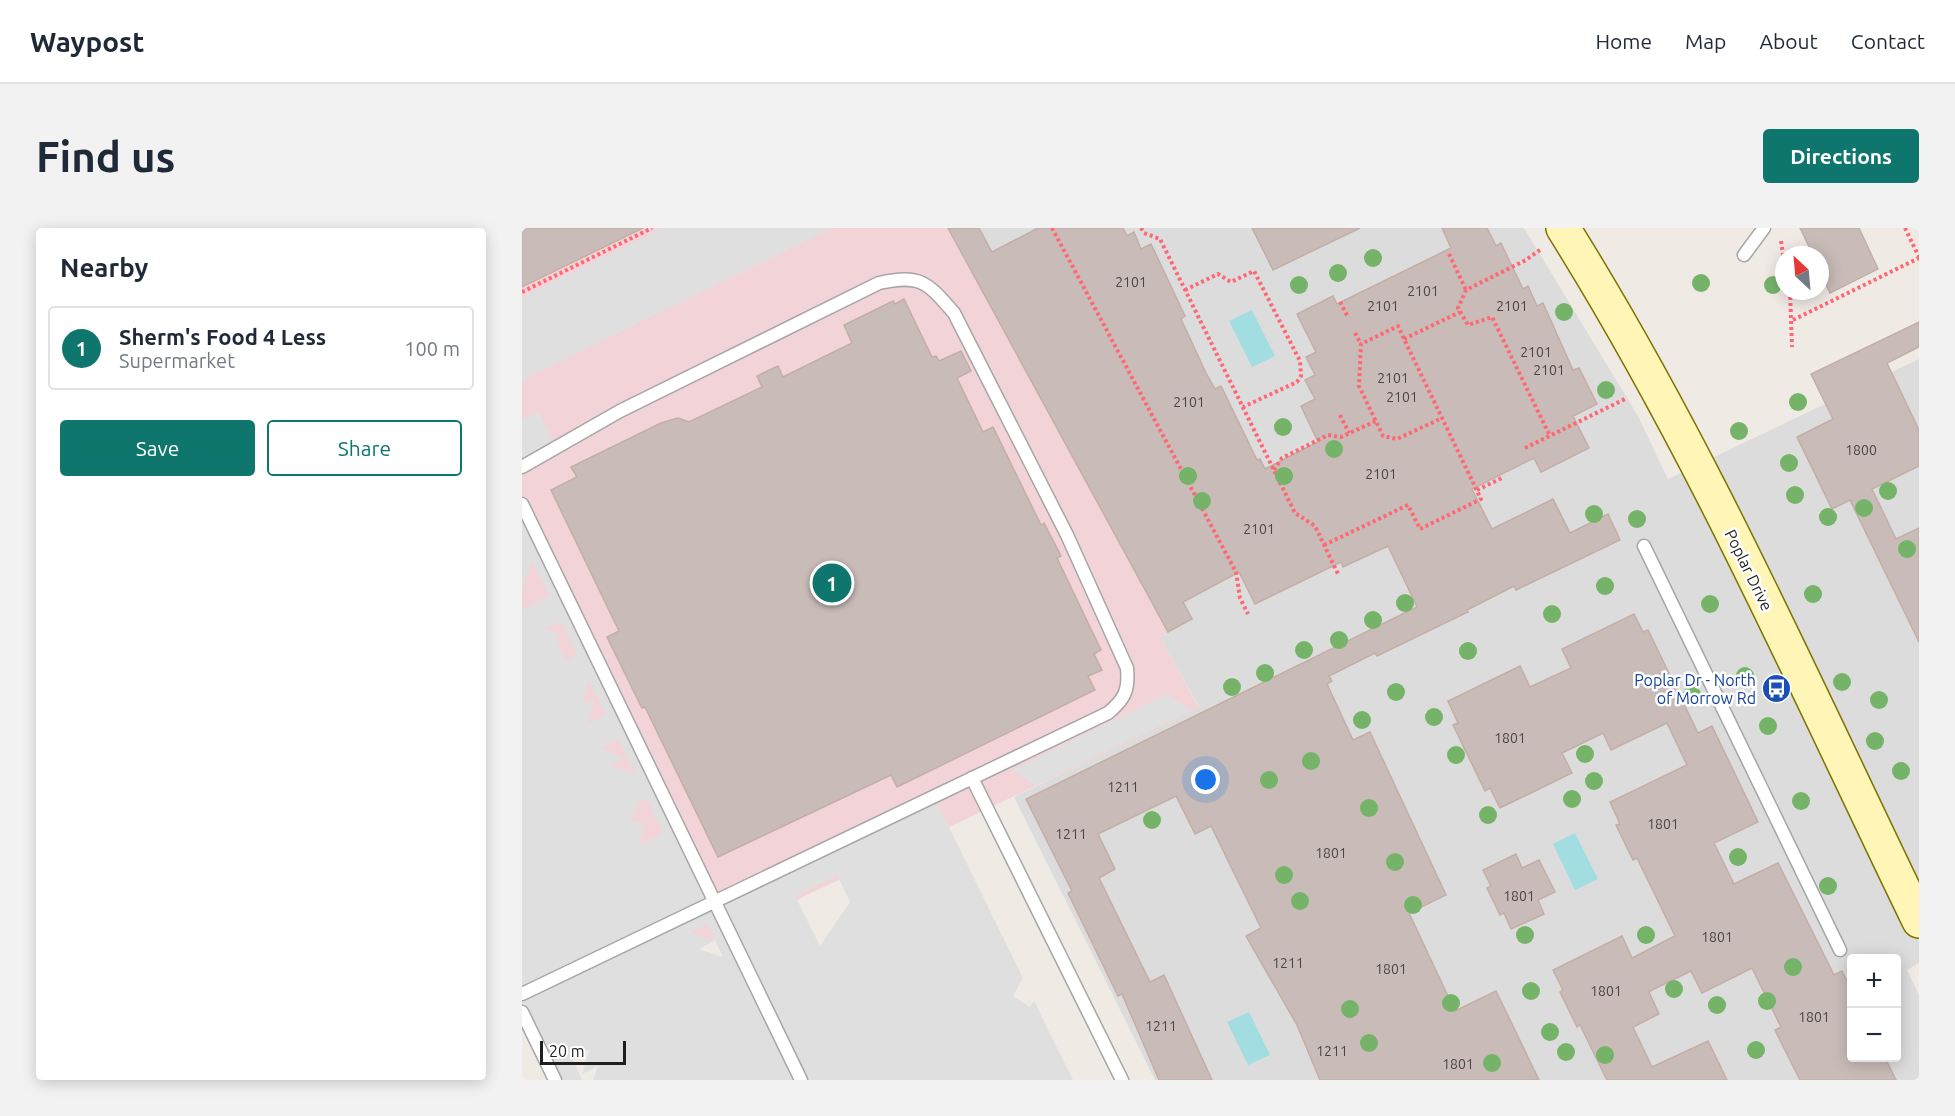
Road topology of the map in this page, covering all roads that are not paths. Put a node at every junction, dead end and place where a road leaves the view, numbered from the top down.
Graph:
1 (1764, 228) edge
2 (1554, 238) edge
3 (1744, 255) dead end
4 (522, 467) edge
5 (522, 504) edge
6 (1644, 546) dead end
7 (972, 778) junction
8 (715, 902) junction
9 (1919, 921) edge
10 (1840, 950) dead end
11 (522, 994) edge
12 (522, 1012) edge
13 (555, 1080) edge
14 (801, 1080) edge
15 (1122, 1080) edge

1 - 3 lane
2 - 9 main road, Poplar Drive
4 - 7 lane
5 - 8 lane
6 - 10 lane
7 - 8 lane
7 - 15 lane
8 - 11 lane
8 - 14 lane
12 - 13 lane

